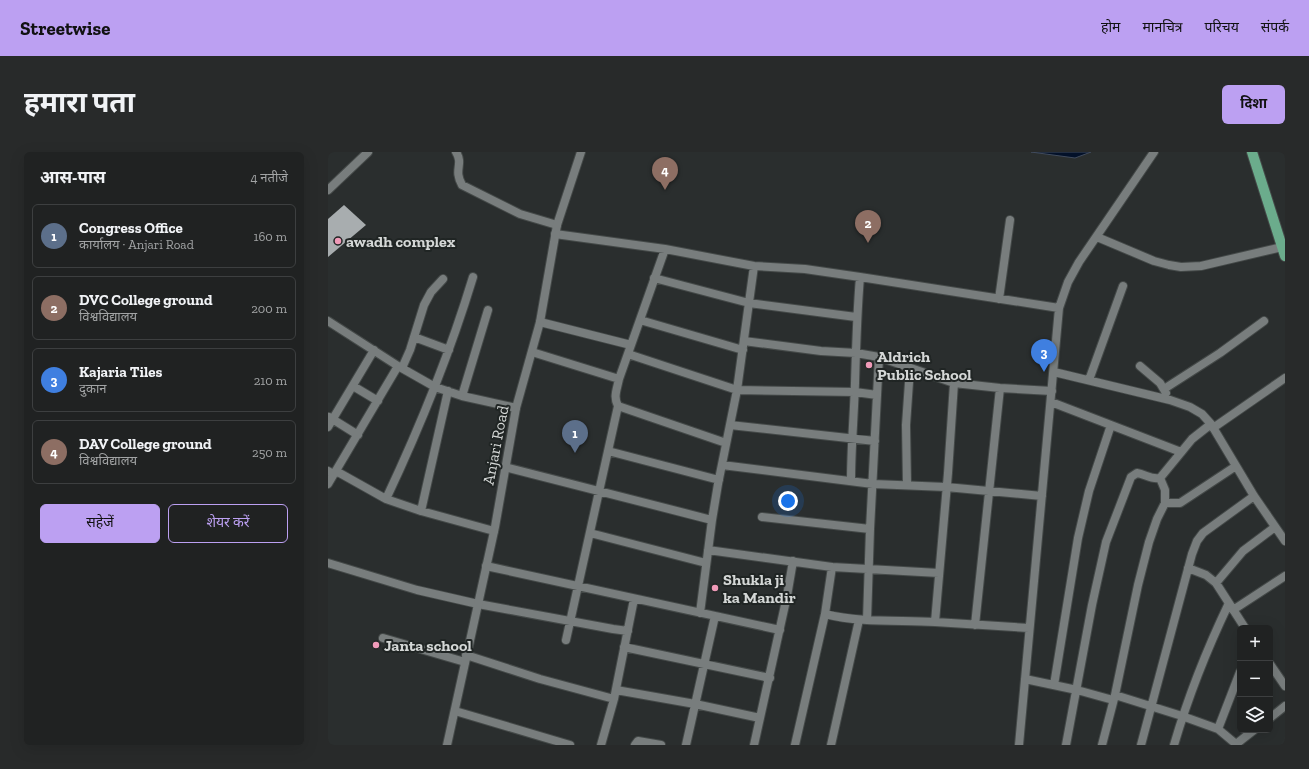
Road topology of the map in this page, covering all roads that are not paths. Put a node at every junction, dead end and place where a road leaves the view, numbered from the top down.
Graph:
1 (368, 152) edge
2 (456, 152) edge
3 (581, 152) edge
4 (1154, 152) edge
5 (1252, 152) edge
6 (328, 190) edge
7 (1010, 220) dead end
8 (558, 225) junction
9 (555, 234) junction
10 (1097, 236) junction
11 (665, 249) junction
12 (1283, 251) edge
13 (754, 266) junction
14 (473, 277) dead end
15 (860, 277) junction
16 (654, 278) junction
17 (443, 279) dead end
18 (1123, 286) dead end
19 (999, 299) junction
20 (749, 303) junction
21 (1059, 308) junction
22 (488, 310) dead end
23 (856, 317) junction
24 (640, 320) junction
25 (1264, 321) dead end
26 (328, 322) edge
27 (540, 322) junction
28 (414, 337) junction
29 (744, 341) junction
30 (631, 345) junction
31 (374, 350) junction
32 (449, 350) junction
33 (743, 350) junction
34 (532, 352) junction
35 (856, 353) junction
36 (628, 354) junction
37 (879, 357) junction
38 (1140, 366) dead end
39 (400, 367) junction
40 (910, 368) junction
41 (1054, 372) junction
42 (1285, 378) edge
43 (620, 379) junction
44 (1089, 380) junction
45 (954, 383) junction
46 (353, 386) junction
47 (435, 387) junction
48 (1000, 388) junction
49 (1164, 389) junction
50 (737, 390) junction
51 (448, 391) junction
52 (1052, 391) junction
53 (855, 392) junction
54 (877, 395) junction
55 (462, 396) junction
56 (1170, 400) junction
57 (378, 401) junction
58 (1051, 402) junction
59 (618, 406) junction
60 (516, 408) junction
61 (330, 418) edge
62 (730, 425) junction
63 (1111, 425) junction
64 (1212, 426) junction
65 (328, 427) edge
66 (358, 435) junction
67 (852, 438) junction
68 (875, 441) junction
69 (726, 443) junction
70 (608, 451) junction
71 (1181, 452) junction
72 (722, 465) junction
73 (1236, 466) junction
74 (505, 467) junction
75 (332, 471) edge
76 (1160, 478) junction
77 (719, 480) junction
78 (851, 481) junction
79 (328, 484) edge
80 (873, 484) junction
81 (907, 485) junction
82 (946, 487) junction
83 (600, 490) junction
84 (989, 490) junction
85 (1042, 496) junction
86 (1254, 496) junction
87 (386, 499) junction
88 (1165, 503) junction
89 (421, 511) junction
90 (762, 517) dead end
91 (712, 520) junction
92 (1275, 527) junction
93 (870, 529) junction
94 (494, 531) junction
95 (590, 533) junction
96 (1285, 541) edge
97 (708, 550) junction
98 (793, 561) junction
99 (328, 563) edge
100 (706, 563) junction
101 (486, 566) junction
102 (832, 566) junction
103 (1188, 568) junction
104 (869, 569) junction
105 (939, 573) junction
106 (1285, 576) edge
107 (1216, 583) junction
108 (577, 586) junction
109 (634, 598) junction
110 (478, 604) junction
111 (1231, 607) junction
112 (700, 613) junction
113 (825, 614) junction
114 (715, 616) junction
115 (863, 620) junction
116 (570, 621) junction
117 (935, 622) junction
118 (975, 625) junction
119 (1244, 625) edge
120 (1029, 628) junction
121 (780, 630) junction
122 (628, 631) junction
123 (383, 638) dead end
124 (566, 640) dead end
125 (624, 647) junction
126 (466, 659) junction
127 (704, 663) junction
128 (1273, 668) edge
129 (770, 678) junction
130 (1025, 679) junction
131 (1237, 680) edge
132 (1054, 685) junction
133 (1285, 686) edge
134 (616, 690) junction
135 (1077, 690) junction
136 (1114, 697) junction
137 (614, 699) junction
138 (695, 704) junction
139 (1285, 706) edge
140 (1151, 707) junction
141 (455, 711) junction
142 (1182, 716) junction
143 (1273, 716) edge
144 (760, 718) junction
145 (1218, 729) junction
146 (1250, 733) edge
147 (447, 745) edge
148 (570, 745) edge
149 (601, 745) edge
150 (635, 745) edge
151 (661, 745) edge
152 (686, 745) edge
153 (754, 745) edge
154 (795, 745) edge
155 (831, 745) edge
156 (1019, 745) edge
157 (1066, 745) edge
158 (1102, 745) edge
159 (1141, 745) edge
160 (1174, 745) edge
161 (1235, 745) edge

1 - 6 street
2 - 8 street
3 - 8 street, Anjari Road
4 - 10 street
5 - 12 main road
7 - 19 street
8 - 9 street, Anjari Road
9 - 11 street
9 - 27 street, Anjari Road
10 - 12 street
10 - 21 street
11 - 13 street
11 - 16 street
13 - 15 street
13 - 20 street
14 - 32 street
15 - 19 street
15 - 23 street
16 - 20 street
16 - 24 street
17 - 28 street
18 - 44 street
19 - 21 street
20 - 23 street
20 - 29 street
21 - 41 street
22 - 55 street
23 - 35 street
24 - 30 street
24 - 33 street
25 - 49 street
26 - 31 street
27 - 30 street
27 - 34 street, Anjari Road
28 - 32 street
28 - 39 street
29 - 33 street
29 - 35 street
30 - 36 street
31 - 39 street
31 - 46 street
32 - 47 street
33 - 50 street
34 - 43 street
34 - 60 street, Anjari Road
35 - 37 street
35 - 53 street
36 - 43 street
36 - 50 street
37 - 40 street
37 - 54 street
38 - 49 street
39 - 47 street
39 - 57 street
40 - 45 street
40 - 81 street
41 - 44 street
41 - 52 street
42 - 64 street
43 - 59 street
44 - 56 street
45 - 48 street
45 - 82 street
46 - 57 street
46 - 61 street
47 - 51 street
47 - 87 street
48 - 52 street
48 - 84 street
49 - 56 street
50 - 53 street
50 - 62 street
51 - 55 street
51 - 89 street
52 - 58 street
53 - 54 street
53 - 67 street
54 - 68 street
55 - 60 street
56 - 64 street
57 - 66 street
58 - 63 street
58 - 85 street
59 - 69 street
59 - 70 street
60 - 74 street, Anjari Road
61 - 65 street
61 - 66 street
62 - 67 street
62 - 69 street
63 - 71 street
63 - 132 street
64 - 71 street
64 - 73 street
66 - 75 street
67 - 68 street
67 - 78 street
68 - 80 street
69 - 72 street
70 - 77 street
70 - 83 street
71 - 76 street
72 - 77 street
72 - 78 street
73 - 86 street
73 - 88 street
74 - 83 street
74 - 94 street, Anjari Road
75 - 79 street
75 - 87 street
76 - 88 street
76 - 135 street
77 - 91 street
78 - 80 street
80 - 81 street
80 - 93 street
81 - 82 street
82 - 84 street
82 - 105 street
83 - 91 street
83 - 95 street
84 - 85 street
84 - 118 street
85 - 120 street
86 - 92 street
86 - 103 street
87 - 89 street
88 - 136 street
89 - 94 street
90 - 93 street
91 - 97 street
92 - 96 street
92 - 107 street
93 - 104 street
94 - 101 street, Anjari Road
95 - 100 street
95 - 108 street
97 - 98 street
97 - 100 street
98 - 102 street
98 - 121 street
99 - 110 street
100 - 112 street
101 - 108 street
101 - 110 street, Anjari Road
102 - 104 street
102 - 113 street
103 - 107 street
103 - 140 street
104 - 105 street
104 - 115 street
105 - 117 street
106 - 111 street
107 - 111 street
108 - 109 street
108 - 116 street
109 - 112 street
109 - 122 street
110 - 116 street
110 - 126 street, Anjari Road
111 - 119 street
111 - 142 street
112 - 114 street
113 - 115 street
113 - 154 street
114 - 121 street
114 - 127 street
115 - 117 street
115 - 155 street
116 - 122 street
116 - 124 street
117 - 118 street
118 - 120 street
120 - 130 street
121 - 129 street
122 - 125 street
123 - 126 street
125 - 127 street
125 - 134 street
126 - 137 street
126 - 141 street, Anjari Road
127 - 129 street
127 - 138 street
128 - 133 street
129 - 144 street
130 - 132 street
130 - 156 street
131 - 145 street
132 - 135 street
134 - 137 street
134 - 138 street
135 - 136 street
135 - 157 street
136 - 140 street
136 - 158 street
137 - 149 street
138 - 144 street
138 - 152 street
139 - 143 street
140 - 142 street
140 - 159 street
141 - 147 street, Anjari Road
141 - 148 street
142 - 145 street
142 - 160 street
144 - 153 street
145 - 161 street
146 - 161 street
150 - 151 street

